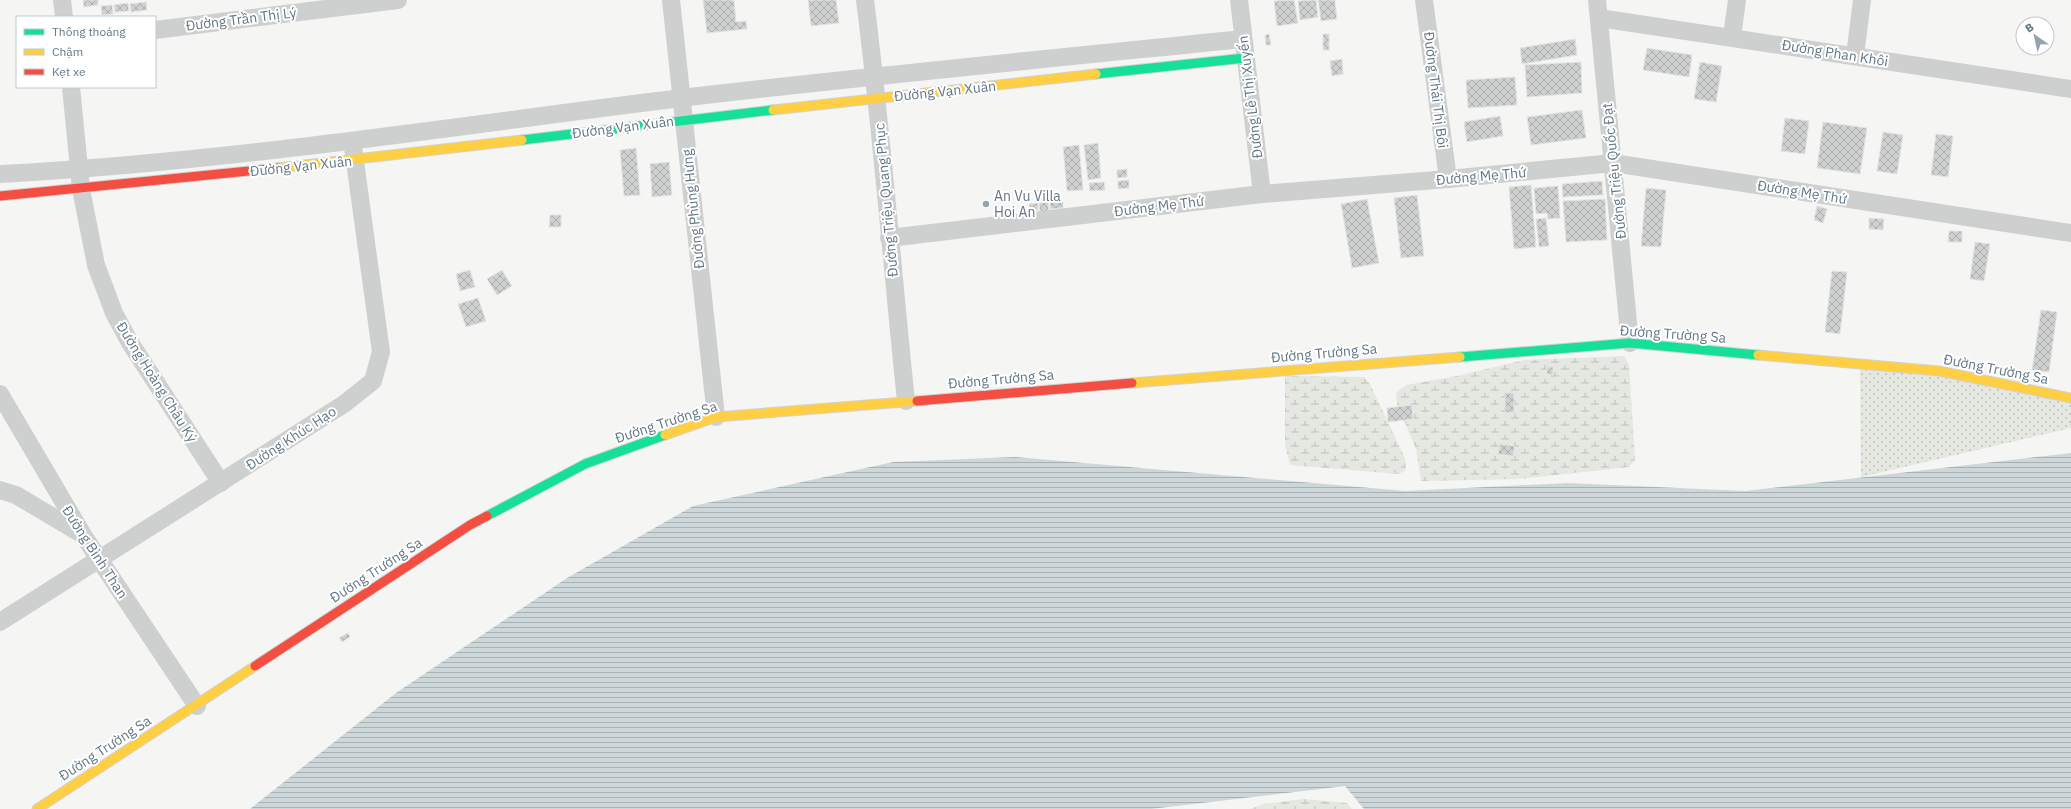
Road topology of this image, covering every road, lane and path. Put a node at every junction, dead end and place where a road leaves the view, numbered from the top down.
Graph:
1 (62, 0) edge
2 (398, 0) edge
3 (671, 0) edge
4 (865, 0) edge
5 (1238, 0) edge
6 (1424, 0) edge
7 (1597, 0) edge
8 (1737, 0) edge
9 (1862, 0) edge
10 (64, 16) edge
11 (1599, 18) junction
12 (156, 30) edge
13 (1732, 37) junction
14 (1243, 39) junction
15 (1855, 56) junction
16 (1245, 58) junction
17 (875, 77) junction
18 (71, 88) edge
19 (2071, 89) edge
20 (681, 98) junction
21 (877, 98) junction
22 (684, 120) junction
23 (353, 140) junction
24 (355, 160) junction
25 (1613, 163) junction
26 (78, 170) junction
27 (0, 174) edge
28 (1448, 179) junction
29 (81, 189) junction
30 (1262, 194) junction
31 (0, 196) edge
32 (2071, 233) edge
33 (889, 238) junction
34 (1630, 343) junction
35 (0, 394) edge
36 (2071, 398) edge
37 (906, 401) junction
38 (716, 417) junction
39 (222, 483) junction
40 (0, 490) edge
41 (83, 535) junction
42 (100, 558) junction
43 (0, 622) edge
44 (196, 706) junction
45 (37, 809) edge

1 - 10 street
2 - 12 street, Đường Trần Thị Lý
3 - 20 street, Đường Phùng Hưng
4 - 17 street, Đường Triệu Quang Phục
5 - 14 street, Đường Lê Thị Xuyến
6 - 28 street, Đường Thái Thị Bôi
7 - 11 street, Đường Triệu Quốc Đạt
8 - 13 street
9 - 15 street
11 - 13 street, Đường Phan Khôi
11 - 25 street, Đường Triệu Quốc Đạt
13 - 15 street, Đường Phan Khôi
14 - 16 street, Đường Lê Thị Xuyến
14 - 17 street, Đường Vạn Xuân
15 - 19 street, Đường Phan Khôi
16 - 21 street, Đường Vạn Xuân
16 - 30 street, Đường Lê Thị Xuyến
17 - 20 street, Đường Vạn Xuân
17 - 21 street, Đường Triệu Quang Phục
18 - 26 street, Đường Hoàng Châu Ký
20 - 22 street, Đường Phùng Hưng
20 - 23 street, Đường Vạn Xuân
21 - 22 street, Đường Vạn Xuân
21 - 33 street, Đường Triệu Quang Phục
22 - 24 street, Đường Vạn Xuân
22 - 38 street, Đường Phùng Hưng
23 - 24 street, Đường Khúc Hạo
23 - 26 street, Đường Vạn Xuân
24 - 29 street, Đường Vạn Xuân
24 - 39 street, Đường Khúc Hạo
25 - 28 street, Đường Mẹ Thứ
25 - 32 street, Đường Mẹ Thứ
25 - 34 street, Đường Triệu Quốc Đạt
26 - 27 street, Đường Vạn Xuân
26 - 29 street, Đường Hoàng Châu Ký
28 - 30 street, Đường Mẹ Thứ
29 - 31 street, Đường Vạn Xuân
29 - 39 street, Đường Hoàng Châu Ký
30 - 33 street, Đường Mẹ Thứ
33 - 37 street, Đường Triệu Quang Phục
34 - 36 street, Đường Trường Sa
34 - 37 street, Đường Trường Sa
35 - 41 street, Đường Bình Than
37 - 38 street, Đường Trường Sa
38 - 44 street, Đường Trường Sa
39 - 42 street, Đường Khúc Hạo
40 - 41 street
41 - 42 street, Đường Bình Than
42 - 43 street, Đường Khúc Hạo
42 - 44 street, Đường Bình Than
44 - 45 street, Đường Trường Sa

